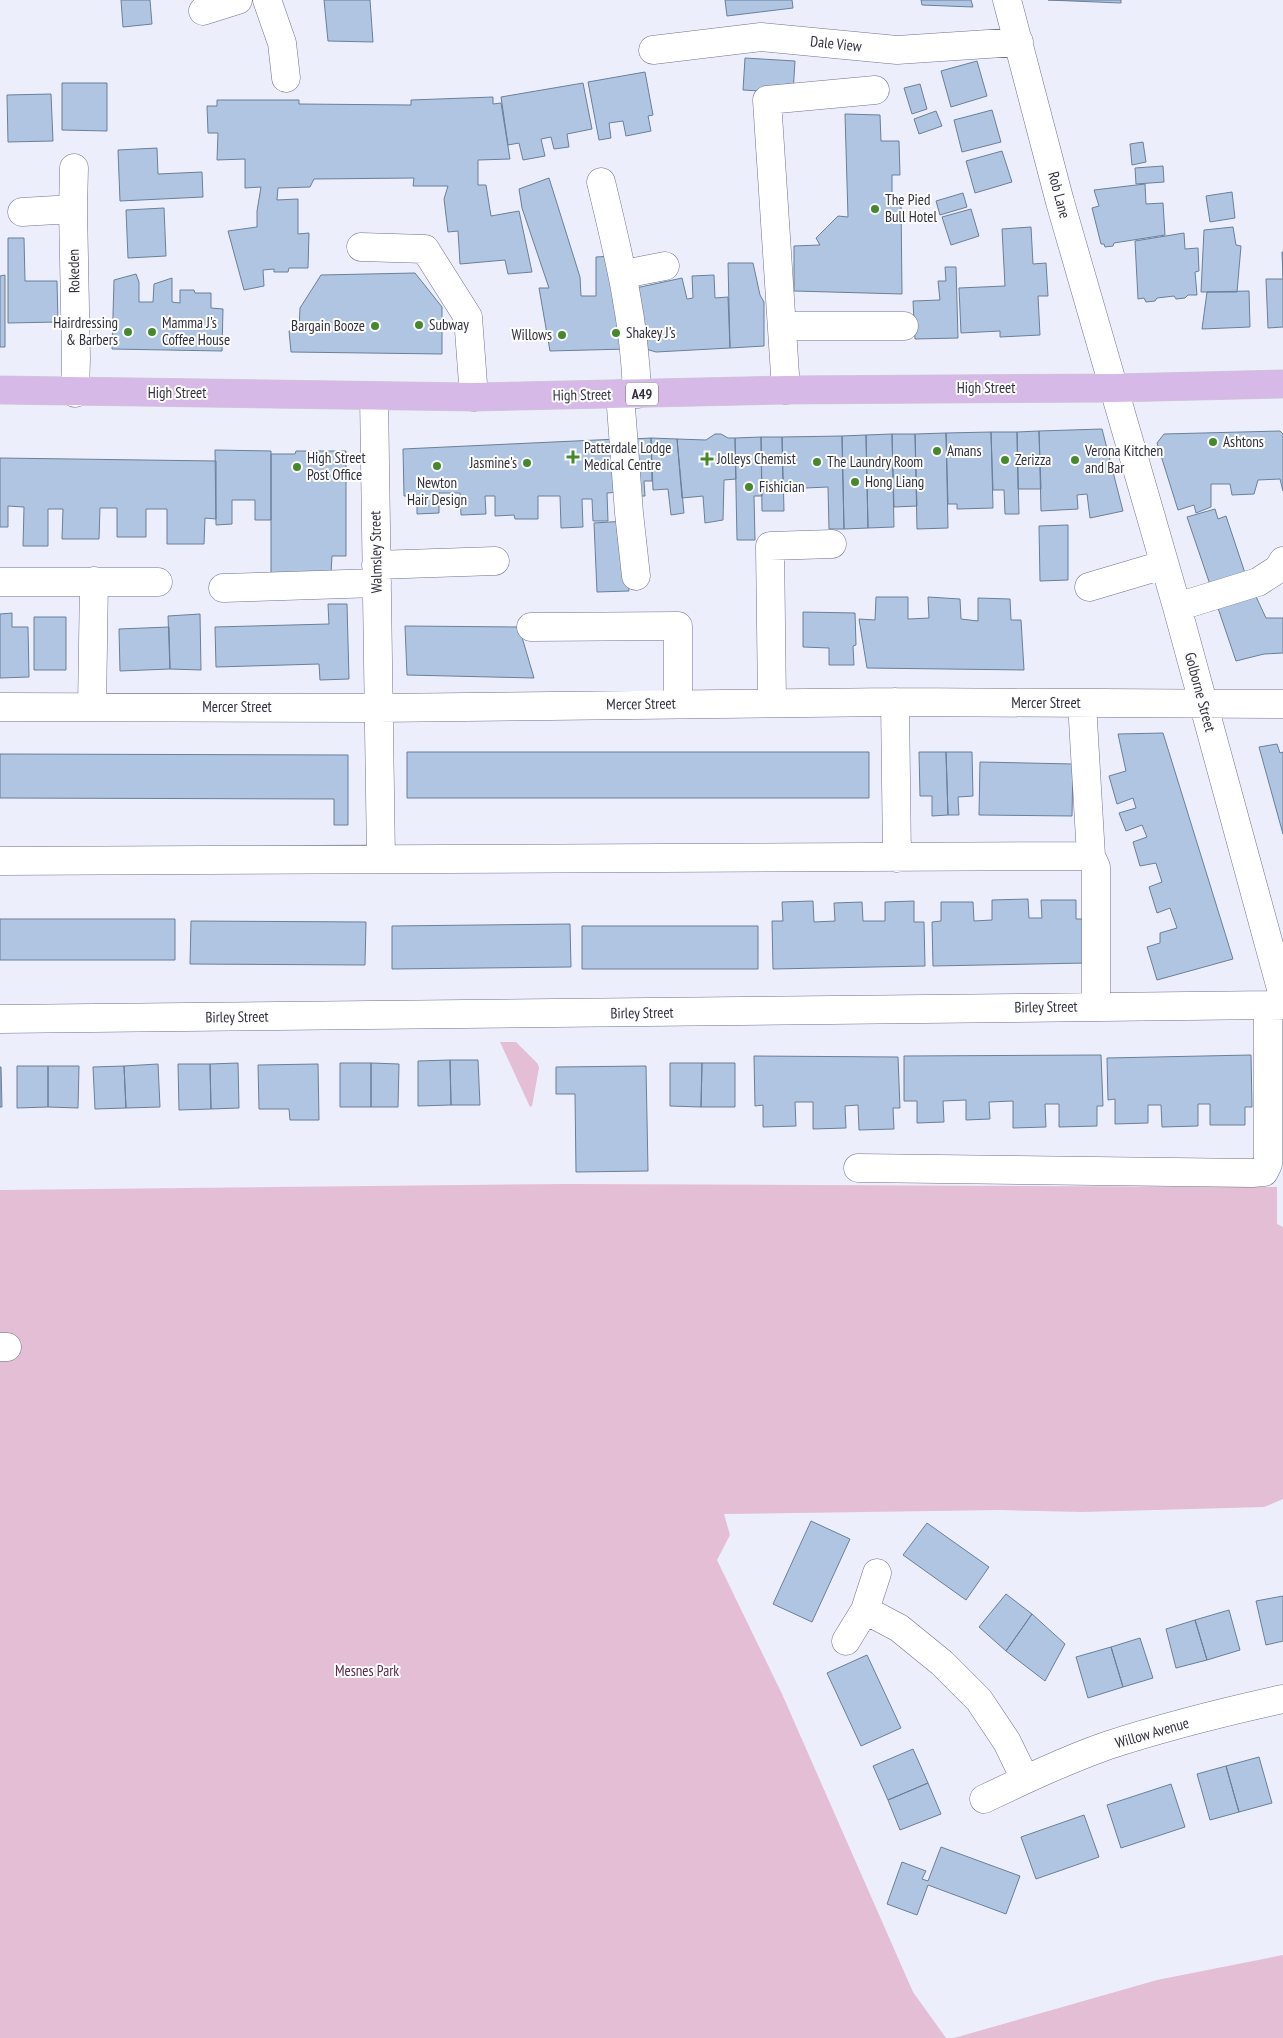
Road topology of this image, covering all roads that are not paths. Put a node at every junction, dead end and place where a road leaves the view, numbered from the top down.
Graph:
1 (238, 0) edge
2 (268, 0) edge
3 (1007, 0) edge
4 (203, 11) dead end
5 (1019, 42) junction
6 (653, 50) dead end
7 (286, 78) dead end
8 (875, 90) dead end
9 (74, 168) dead end
10 (601, 182) dead end
11 (73, 209) junction
12 (22, 212) dead end
13 (361, 247) dead end
14 (665, 266) dead end
15 (624, 274) junction
16 (782, 326) junction
17 (904, 326) dead end
18 (1283, 384) edge
19 (1114, 388) junction
20 (0, 390) edge
21 (786, 390) junction
22 (75, 393) junction
23 (628, 394) junction
24 (374, 396) junction
25 (474, 397) junction
26 (832, 544) dead end
27 (495, 560) dead end
28 (1283, 560) edge
29 (1163, 565) junction
30 (376, 574) junction
31 (636, 576) dead end
32 (94, 581) junction
33 (0, 582) edge
34 (158, 582) dead end
35 (1088, 587) dead end
36 (223, 588) dead end
37 (1177, 607) junction
38 (531, 627) dead end
39 (895, 702) junction
40 (678, 703) junction
41 (772, 703) junction
42 (1082, 703) junction
43 (1203, 704) junction
44 (1283, 704) edge
45 (0, 707) edge
46 (92, 707) junction
47 (378, 708) junction
48 (1091, 856) junction
49 (897, 858) junction
50 (381, 859) junction
51 (0, 861) edge
52 (1278, 1002) edge
53 (1096, 1007) junction
54 (0, 1019) edge
55 (858, 1168) dead end
56 (877, 1573) dead end
57 (865, 1610) junction
58 (846, 1641) dead end
59 (1283, 1699) edge
60 (1026, 1779) junction
61 (984, 1799) dead end

1 - 4 street
2 - 7 street
3 - 5 street, Rob Lane
5 - 6 street, Dale View
5 - 19 street, Rob Lane
8 - 16 street
9 - 11 street, Rokeden
10 - 15 street
11 - 12 street
11 - 22 street, Rokeden
13 - 25 street
14 - 15 street
15 - 23 street
16 - 17 street
16 - 21 street
18 - 19 main road, High Street / A49
19 - 21 main road, High Street / A49
19 - 29 street, Golborne Street
20 - 22 main road, High Street / A49
21 - 23 main road, High Street / A49
22 - 24 main road, High Street / A49
23 - 25 main road, High Street / A49
23 - 31 street
24 - 25 main road, High Street / A49
24 - 30 street, Walmsley Street
26 - 41 street
27 - 30 street
28 - 37 street
29 - 35 street
29 - 37 street, Golborne Street
30 - 36 street
30 - 47 street, Walmsley Street
32 - 33 street
32 - 34 street
32 - 46 street
37 - 43 street, Golborne Street
38 - 40 street
39 - 41 street, Mercer Street
39 - 42 street, Mercer Street
39 - 49 street
40 - 41 street, Mercer Street
40 - 47 street, Mercer Street
42 - 43 street, Mercer Street
42 - 48 street
43 - 44 street, Mercer Street
43 - 52 street, Golborne Street
45 - 46 street, Mercer Street
46 - 47 street, Mercer Street
47 - 50 street, Walmsley Street
48 - 49 street
48 - 53 street
49 - 50 street
50 - 51 street
52 - 53 street, Birley Street
52 - 55 street, Golborne Street
53 - 54 street, Birley Street
56 - 57 street
57 - 58 street
57 - 60 street
59 - 60 street, Willow Avenue
60 - 61 street, Willow Avenue

